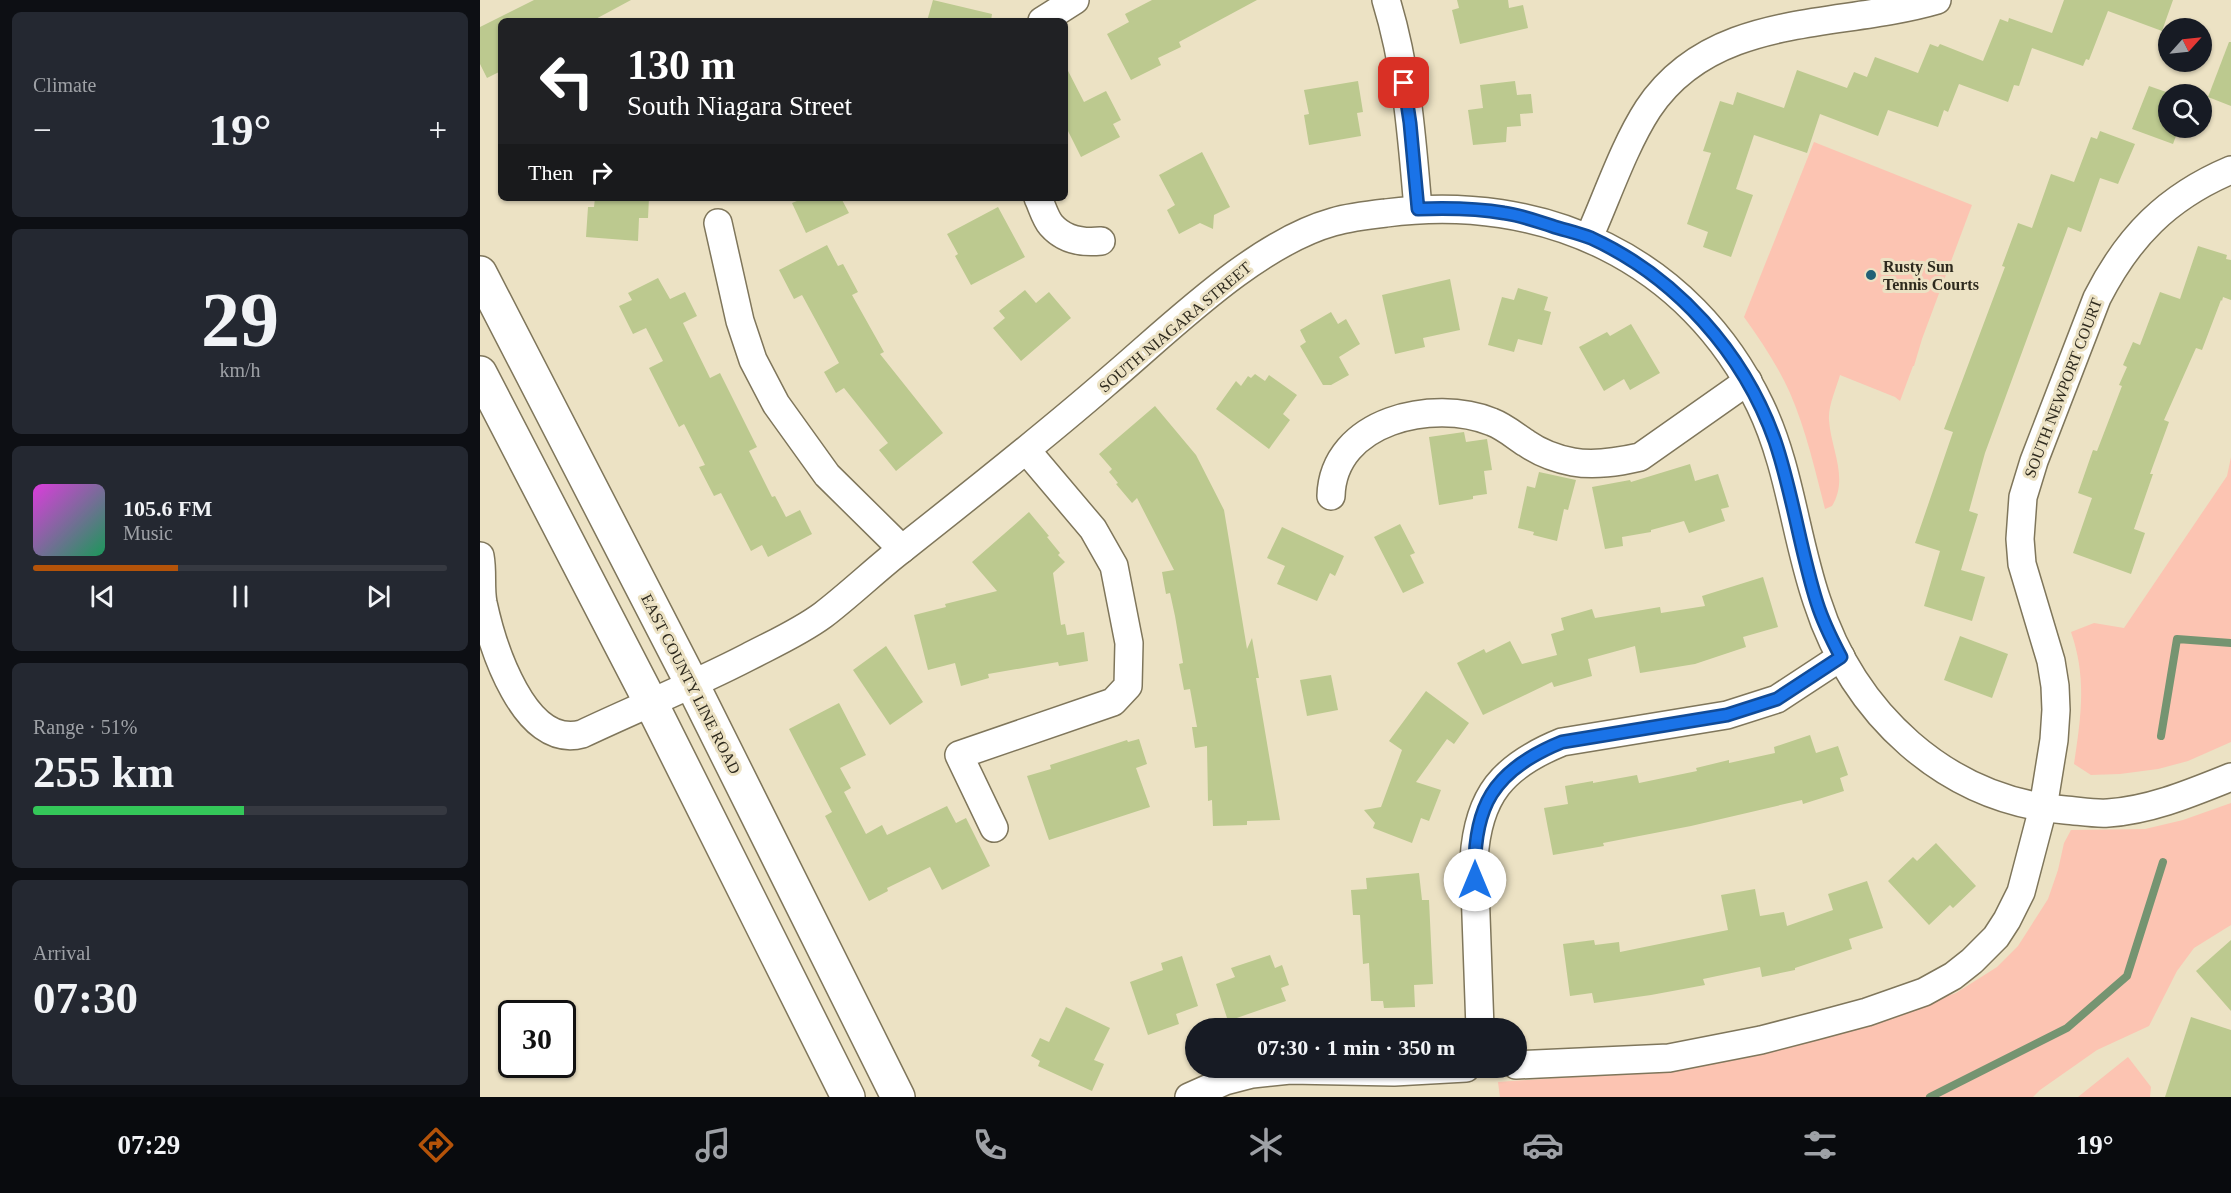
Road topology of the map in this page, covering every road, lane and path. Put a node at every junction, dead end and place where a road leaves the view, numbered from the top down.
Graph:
1 (1075, 0) edge
2 (1386, 0) edge
3 (1937, 0) edge
4 (1047, 18) edge
5 (2231, 170) edge
6 (1039, 201) edge
7 (1418, 209) junction
8 (718, 223) dead end
9 (1589, 237) junction
10 (1101, 242) dead end
11 (480, 273) edge
12 (480, 373) edge
13 (1748, 381) junction
14 (1027, 451) junction
15 (1330, 496) dead end
16 (902, 549) junction
17 (480, 556) edge
18 (1841, 657) junction
19 (693, 684) junction
20 (651, 703) junction
21 (2231, 777) edge
22 (2043, 808) junction
23 (994, 828) dead end
24 (1480, 1018) edge
25 (1527, 1064) edge
26 (1237, 1078) edge
27 (848, 1097) edge
28 (898, 1097) edge
29 (1189, 1097) edge

1 - 4 street
2 - 7 street
3 - 9 street
5 - 22 street, SOUTH NEWPORT COURT
6 - 10 street
7 - 9 street, SOUTH NIAGARA STREET
7 - 14 street, SOUTH NIAGARA STREET
8 - 16 street
9 - 13 street, SOUTH NIAGARA STREET
11 - 19 main road, EAST COUNTY LINE ROAD
12 - 20 main road
13 - 15 street
13 - 18 street, SOUTH NIAGARA STREET
14 - 16 street, SOUTH NIAGARA STREET
14 - 23 street
16 - 19 street, SOUTH NIAGARA STREET
17 - 20 street, SOUTH NIAGARA STREET
18 - 22 street, SOUTH NIAGARA STREET
18 - 24 street
19 - 20 street, SOUTH NIAGARA STREET
19 - 28 main road, EAST COUNTY LINE ROAD
20 - 27 main road
21 - 22 street, SOUTH NIAGARA STREET
22 - 25 street, SOUTH NEWPORT COURT
26 - 29 street

